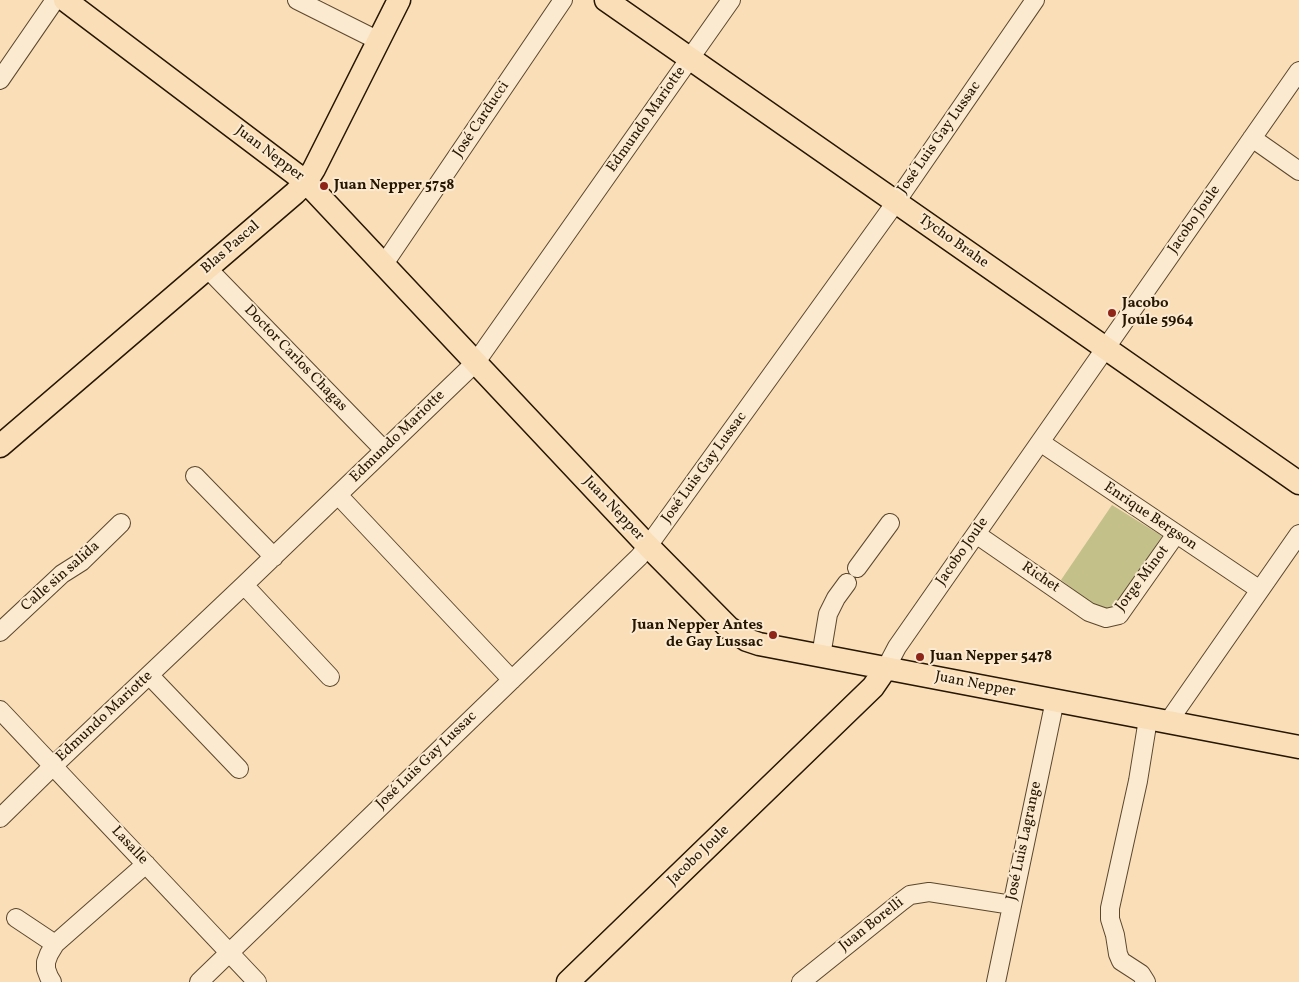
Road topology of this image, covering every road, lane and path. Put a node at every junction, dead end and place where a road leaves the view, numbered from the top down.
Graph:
1 (55, 0) edge
2 (65, 0) edge
3 (297, 0) edge
4 (400, 0) edge
5 (563, 0) edge
6 (606, 0) edge
7 (731, 0) edge
8 (1035, 0) edge
9 (379, 41) junction
10 (690, 59) junction
11 (1299, 71) edge
12 (0, 80) edge
13 (1252, 138) junction
14 (1299, 171) edge
15 (306, 182) junction
16 (896, 202) junction
17 (384, 264) junction
18 (207, 268) junction
19 (1106, 348) junction
20 (476, 362) junction
21 (1040, 442) junction
22 (0, 446) edge
23 (384, 450) junction
24 (195, 476) dead end
25 (1299, 483) edge
26 (338, 495) junction
27 (121, 523) dead end
28 (890, 523) dead end
29 (976, 534) junction
30 (1176, 534) junction
31 (1299, 534) edge
32 (648, 546) junction
33 (274, 557) junction
34 (244, 585) junction
35 (1260, 590) junction
36 (1106, 618) joint
37 (0, 632) edge
38 (821, 656) junction
39 (886, 668) junction
40 (150, 676) junction
41 (330, 677) dead end
42 (512, 680) junction
43 (1055, 700) junction
44 (0, 710) edge
45 (1158, 720) junction
46 (1299, 747) edge
47 (53, 766) junction
48 (239, 770) dead end
49 (0, 818) edge
50 (146, 864) junction
51 (1012, 905) junction
52 (16, 918) dead end
53 (55, 944) junction
54 (229, 953) junction
55 (52, 982) edge
56 (199, 982) edge
57 (257, 982) edge
58 (568, 982) edge
59 (801, 982) edge
60 (996, 982) edge
61 (1146, 982) edge

1 - 12 street
2 - 15 main road, Juan Nepper
3 - 9 street
4 - 9 main road, Blas Pascal
5 - 17 street, José Carducci
6 - 10 main road, Tycho Brahe
7 - 10 street, Edmundo Mariotte
8 - 16 street, José Luis Gay Lussac
9 - 15 main road, Blas Pascal
10 - 16 main road, Tycho Brahe
10 - 20 street, Edmundo Mariotte
11 - 13 street, Jacobo Joule
13 - 14 street
13 - 19 street, Jacobo Joule
15 - 17 main road, Juan Nepper
15 - 18 main road, Blas Pascal
16 - 19 main road, Tycho Brahe
16 - 32 street, José Luis Gay Lussac
17 - 20 main road, Juan Nepper
18 - 22 main road, Blas Pascal
18 - 23 street, Doctor Carlos Chagas
19 - 21 street, Jacobo Joule
19 - 25 main road, Tycho Brahe
20 - 23 street, Edmundo Mariotte
20 - 32 main road, Juan Nepper
21 - 29 street, Jacobo Joule
21 - 30 street, Enrique Bergson
23 - 26 street, Edmundo Mariotte
24 - 33 street
26 - 33 street, Edmundo Mariotte
26 - 42 street
27 - 37 street, Calle sin salida
28 - 38 street
29 - 36 street, Richet
29 - 39 street, Jacobo Joule
30 - 35 street, Enrique Bergson
30 - 36 street, Jorge Minot
31 - 35 street
32 - 38 main road, Juan Nepper
32 - 42 street, José Luis Gay Lussac
33 - 34 street, Edmundo Mariotte
34 - 40 street, Edmundo Mariotte
34 - 41 street
35 - 45 street
38 - 39 main road, Juan Nepper
39 - 43 main road, Juan Nepper
39 - 58 main road, Jacobo Joule
40 - 47 street, Edmundo Mariotte
40 - 48 street
42 - 54 street, José Luis Gay Lussac
43 - 45 main road, Juan Nepper
43 - 51 street, José Luis Lagrange
44 - 47 street, Lasalle
45 - 46 main road, Juan Nepper
45 - 61 street
47 - 49 street, Edmundo Mariotte
47 - 50 street, Lasalle
50 - 53 street
50 - 54 street, Lasalle
51 - 59 street, Juan Borelli
51 - 60 street, José Luis Lagrange
52 - 53 street
53 - 55 street
54 - 56 street, José Luis Gay Lussac
54 - 57 street, Lasalle

